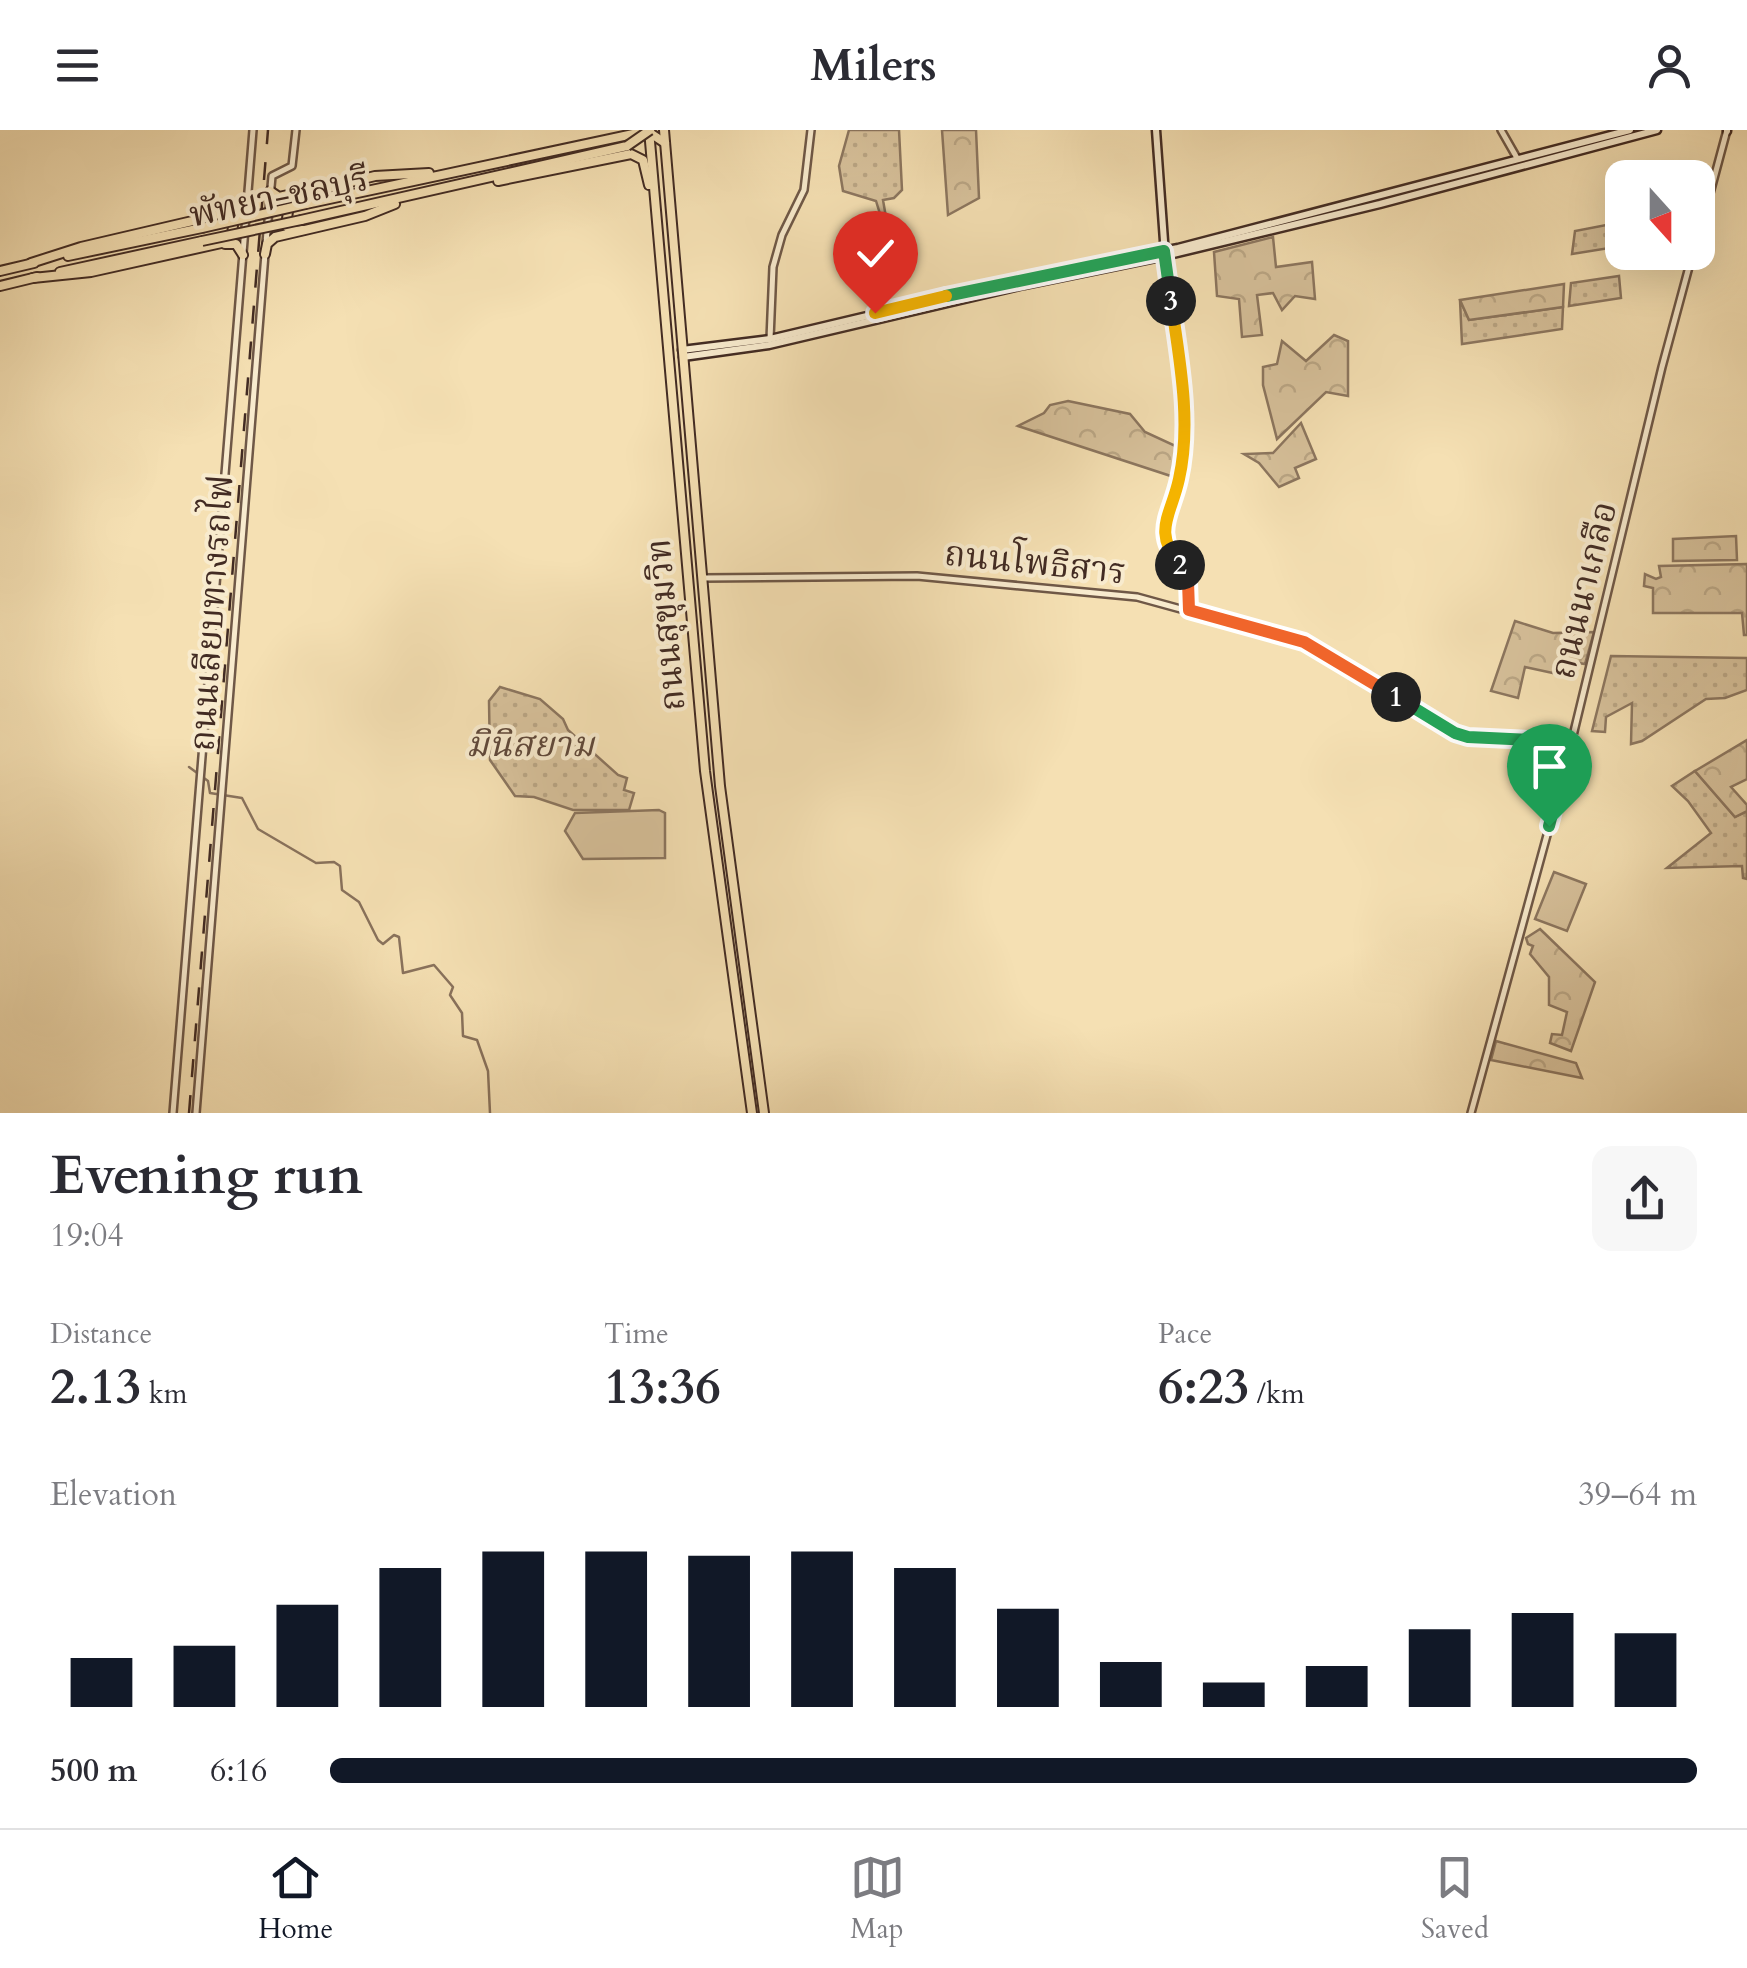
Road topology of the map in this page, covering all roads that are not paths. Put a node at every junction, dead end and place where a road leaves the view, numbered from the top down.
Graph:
1 (253, 130) edge
2 (296, 130) edge
3 (631, 130) edge
4 (649, 130) edge
5 (664, 130) edge
6 (812, 130) edge
7 (1156, 130) edge
8 (1500, 130) edge
9 (1630, 130) edge
10 (1657, 130) edge
11 (1727, 130) edge
12 (1506, 138) junction
13 (665, 143) junction
14 (578, 144) junction
15 (1530, 156) junction
16 (605, 158) junction
17 (1519, 162) junction
18 (448, 173) junction
19 (1715, 175) edge
20 (326, 187) junction
21 (447, 188) junction
22 (270, 191) junction
23 (247, 201) junction
24 (656, 208) junction
25 (218, 215) junction
26 (302, 225) junction
27 (220, 244) junction
28 (1164, 253) junction
29 (265, 254) junction
30 (243, 255) junction
31 (674, 258) junction
32 (661, 259) junction
33 (31, 263) junction
34 (1688, 270) edge
35 (0, 271) edge
36 (32, 278) junction
37 (0, 286) edge
38 (770, 339) junction
39 (682, 354) junction
40 (669, 355) junction
41 (690, 447) junction
42 (678, 448) junction
43 (702, 578) junction
44 (1189, 610) junction
45 (1571, 742) junction
46 (729, 861) junction
47 (716, 862) junction
48 (732, 878) junction
49 (719, 880) junction
50 (173, 1113) edge
51 (196, 1113) edge
52 (752, 1113) edge
53 (764, 1113) edge
54 (1471, 1113) edge

1 - 23 street, ถนนเลียบทางรถไฟ
2 - 22 street, ถนนเลียบทางรถไฟ
3 - 14 highway
4 - 13 highway
4 - 14 highway
4 - 21 highway, พัทยา-ชลบุรี, bridge
4 - 24 highway, ถนนสุขุมวิท
5 - 13 highway, ถนนสุขุมวิท
6 - 38 street
7 - 28 main road
8 - 12 street
9 - 15 main road
10 - 17 main road
11 - 19 street
12 - 15 street
12 - 17 street
13 - 31 highway, ถนนสุขุมวิท
14 - 16 highway
14 - 18 highway
15 - 17 main road
16 - 21 highway
16 - 24 highway
17 - 28 main road
18 - 20 highway
18 - 33 highway, bridge
20 - 22 highway
20 - 26 highway
21 - 26 highway, พัทยา-ชลบุรี
22 - 29 street, ถนนเลียบทางรถไฟ
23 - 25 highway
23 - 30 street, ถนนเลียบทางรถไฟ
24 - 32 highway, ถนนสุขุมวิท
25 - 27 highway
25 - 33 highway
26 - 29 highway
26 - 36 highway, พัทยา-ชลบุรี, bridge
27 - 30 highway
27 - 36 highway
28 - 38 main road
28 - 39 main road
28 - 44 street
29 - 51 street, ถนนเลียบทางรถไฟ
30 - 50 street, ถนนเลียบทางรถไฟ
31 - 32 highway
31 - 39 highway, ถนนสุขุมวิท
32 - 40 highway, ถนนสุขุมวิท
33 - 35 highway
34 - 45 street, ถนนนาเกลือ
36 - 37 highway, พัทยา-ชลบุรี
38 - 39 main road
39 - 40 highway
39 - 41 highway, ถนนสุขุมวิท
40 - 42 highway, ถนนสุขุมวิท
41 - 42 highway
41 - 43 highway, ถนนสุขุมวิท
42 - 47 highway, ถนนสุขุมวิท
43 - 44 street, ถนนโพธิสาร
43 - 46 highway, ถนนสุขุมวิท
44 - 45 street, ถนนโพธิสาร
45 - 54 street, ถนนนาเกลือ
46 - 47 highway
46 - 48 highway, ถนนสุขุมวิท
47 - 49 highway, ถนนสุขุมวิท
48 - 49 highway
48 - 53 highway, ถนนสุขุมวิท
49 - 52 highway, ถนนสุขุมวิท

